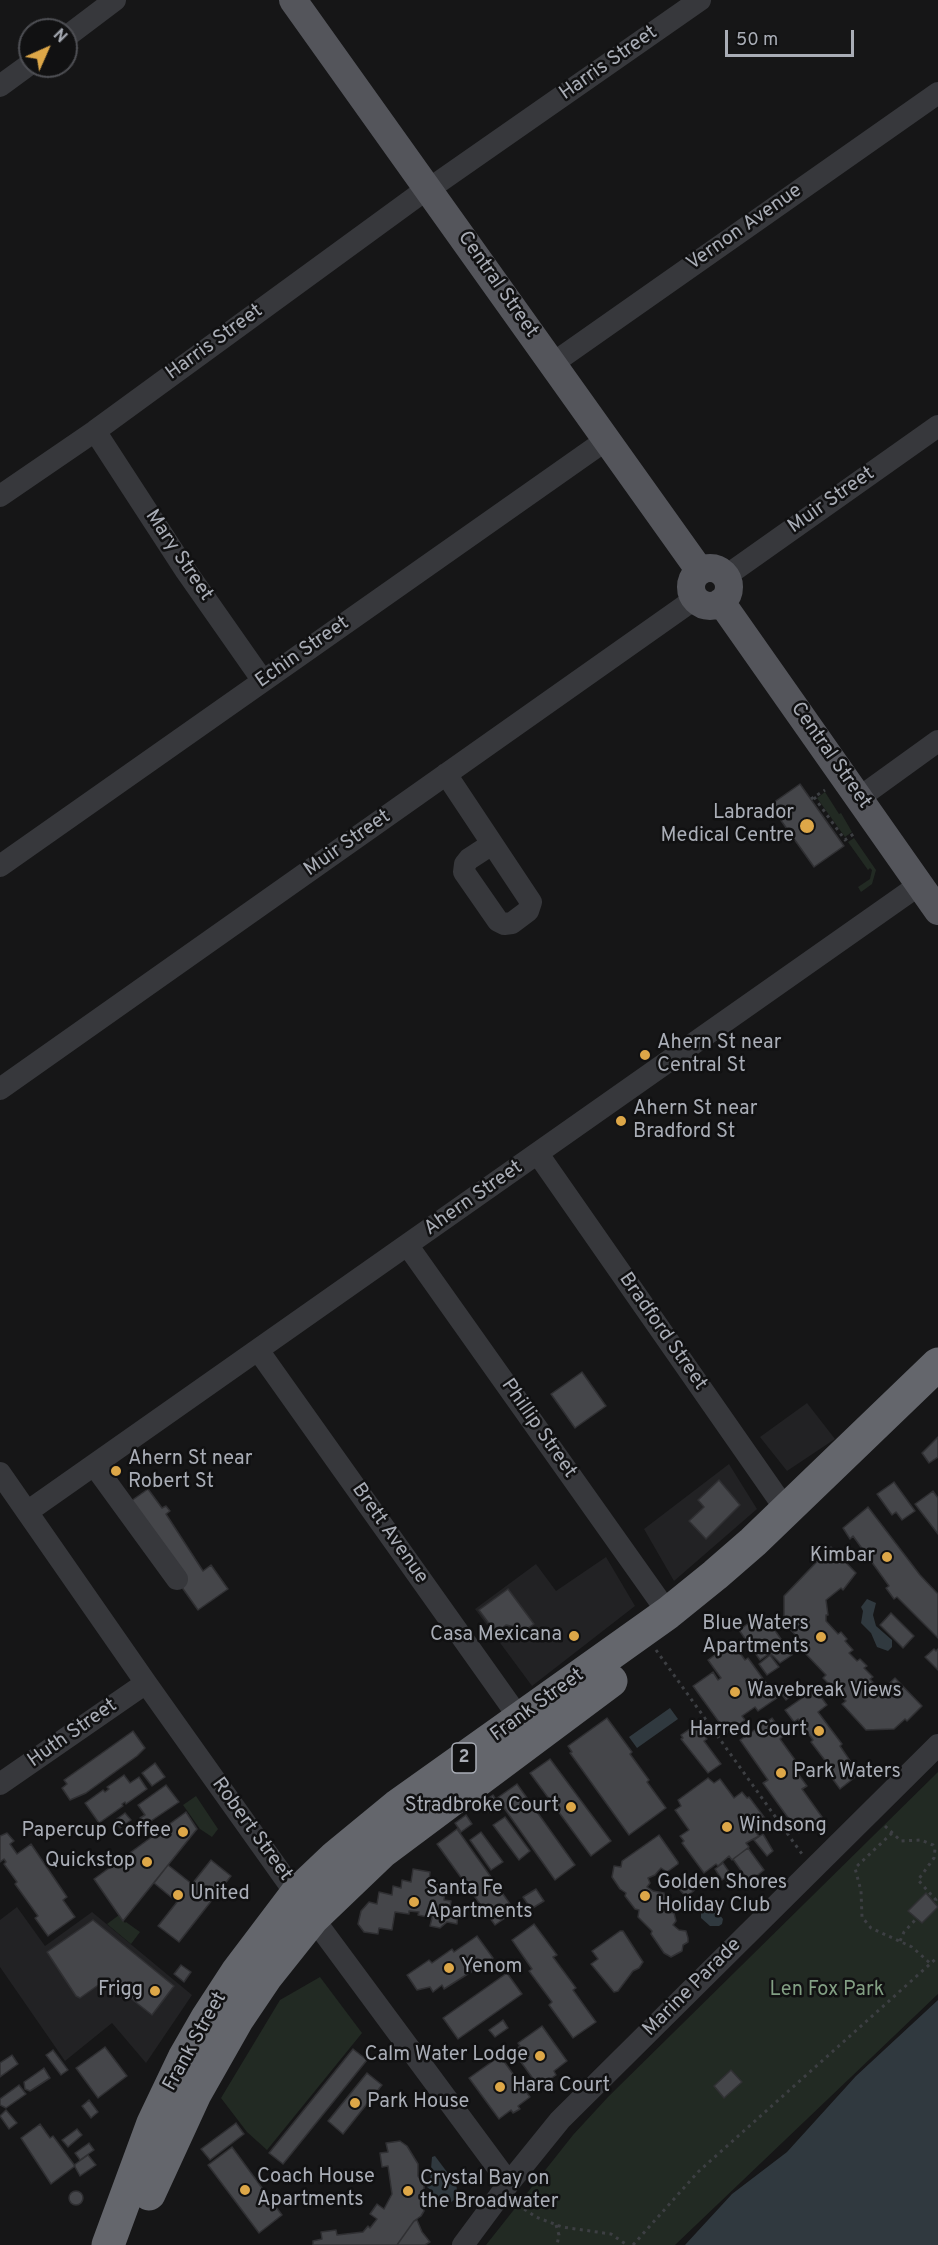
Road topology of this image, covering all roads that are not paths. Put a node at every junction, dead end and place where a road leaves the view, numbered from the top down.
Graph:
1 (115, 0) edge
2 (294, 0) edge
3 (700, 0) edge
4 (78, 28) edge
5 (18, 73) edge
6 (0, 86) edge
7 (938, 93) edge
8 (428, 188) junction
9 (552, 364) junction
10 (938, 426) edge
11 (95, 430) junction
12 (606, 440) junction
13 (0, 496) edge
14 (711, 587) junction
15 (263, 681) junction
16 (933, 752) edge
17 (446, 774) junction
18 (859, 798) junction
19 (492, 844) dead end
20 (0, 866) edge
21 (919, 885) junction
22 (938, 911) edge
23 (0, 1089) edge
24 (538, 1154) junction
25 (408, 1246) junction
26 (258, 1350) junction
27 (938, 1365) edge
28 (938, 1392) edge
29 (94, 1465) junction
30 (0, 1473) edge
31 (786, 1510) junction
32 (27, 1512) junction
33 (177, 1579) dead end
34 (668, 1613) junction
35 (146, 1683) junction
36 (520, 1719) junction
37 (938, 1745) edge
38 (0, 1784) edge
39 (305, 1906) junction
40 (509, 2183) junction
41 (108, 2245) edge
42 (130, 2245) edge
43 (463, 2245) edge

1 - 4 street
2 - 8 main road, Central Street
3 - 8 street, Harris Street
5 - 6 street
7 - 9 street, Vernon Avenue
8 - 9 main road, Central Street
8 - 11 street, Harris Street
9 - 12 main road, Central Street
10 - 14 street, Muir Street
11 - 13 street, Harris Street
11 - 15 street, Mary Street
12 - 14 main road, Central Street
12 - 15 street, Echin Street
14 - 17 street, Muir Street
14 - 18 main road, Central Street
15 - 20 street, Echin Street
16 - 18 street
17 - 19 street
17 - 23 street, Muir Street
18 - 21 main road, Central Street
21 - 22 main road, Central Street
21 - 24 street, Ahern Street
24 - 25 street, Ahern Street
24 - 31 street, Bradford Street
25 - 26 street, Ahern Street
25 - 34 street, Phillip Street
26 - 29 street, Ahern Street
26 - 36 street, Brett Avenue
27 - 31 highway, Frank Street / 2
28 - 39 highway, Frank Street / 2
29 - 32 street, Ahern Street
29 - 33 street
30 - 32 street, Robert Street
31 - 34 highway, Frank Street / 2
32 - 35 street, Robert Street
34 - 36 highway, Frank Street / 2
35 - 38 street, Huth Street
35 - 39 street, Robert Street
36 - 39 highway, Frank Street / 2
37 - 40 street, Marine Parade
39 - 40 street, Robert Street
39 - 41 highway, Frank Street / 2
39 - 42 highway, Frank Street / 2
40 - 43 street, Marine Parade

